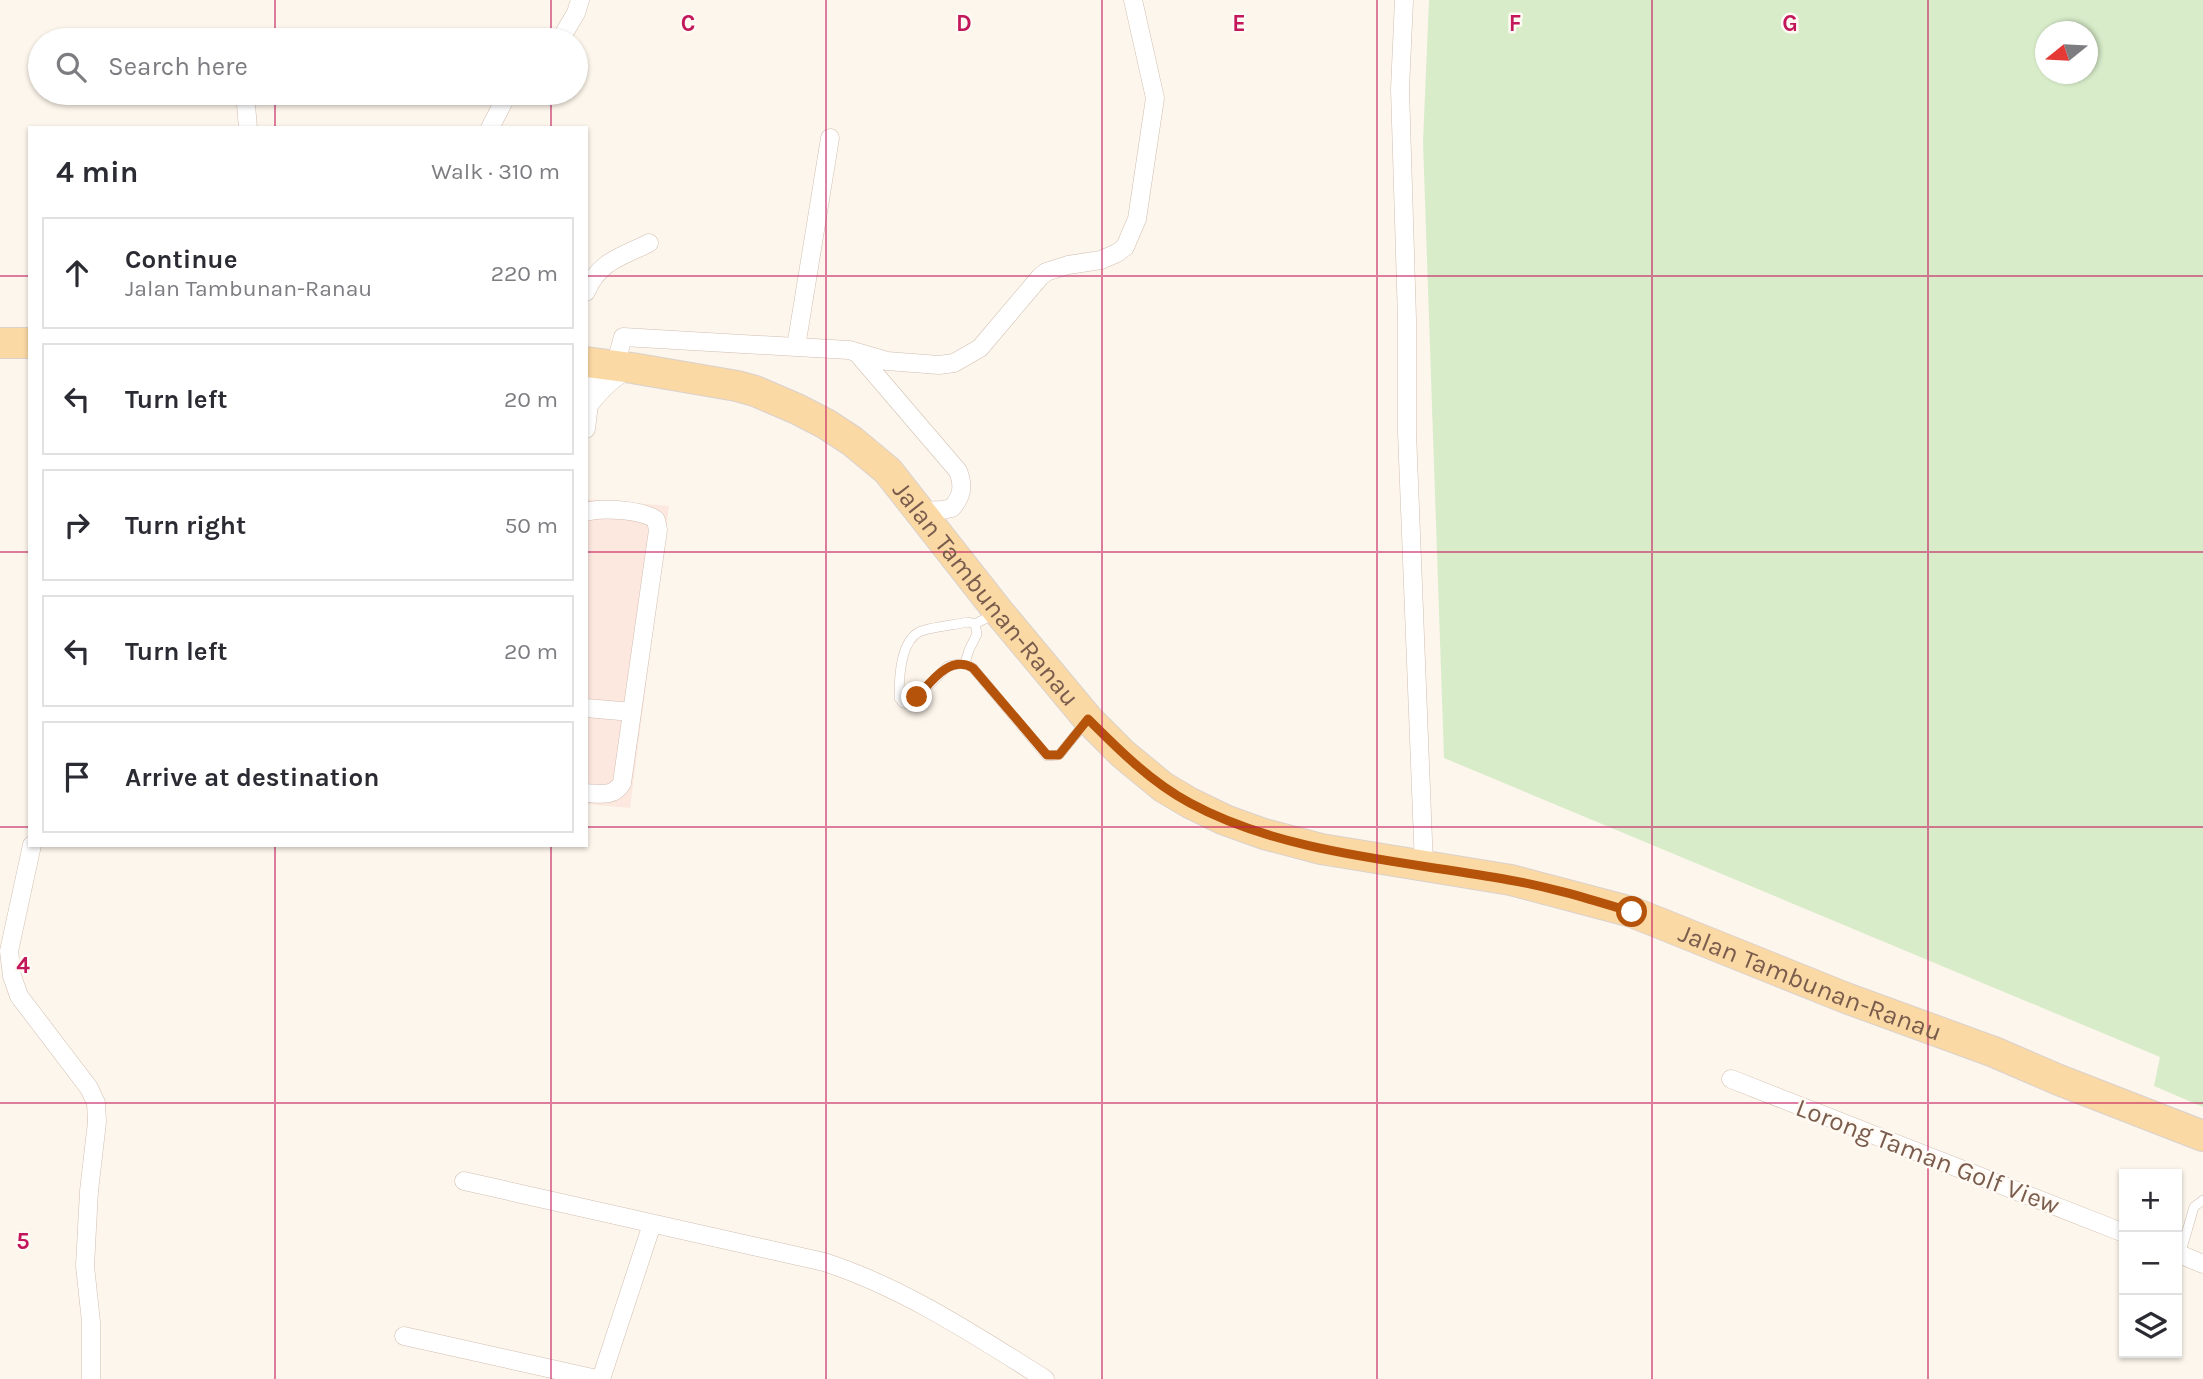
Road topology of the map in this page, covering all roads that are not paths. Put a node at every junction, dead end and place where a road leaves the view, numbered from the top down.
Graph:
1 (580, 0) edge
2 (1133, 0) edge
3 (1404, 0) edge
4 (567, 28) edge
5 (246, 105) edge
6 (502, 105) edge
7 (248, 126) edge
8 (491, 126) edge
9 (830, 138) dead end
10 (649, 243) dead end
11 (588, 287) edge
12 (0, 343) edge
13 (28, 343) edge
14 (796, 347) junction
15 (857, 352) junction
16 (607, 365) edge
17 (588, 404) edge
18 (920, 511) junction
19 (588, 512) edge
20 (987, 618) junction
21 (965, 663) junction
22 (588, 708) edge
23 (632, 712) junction
24 (1088, 719) junction
25 (588, 793) edge
26 (32, 847) edge
27 (1424, 866) junction
28 (1731, 1079) dead end
29 (2203, 1136) edge
30 (464, 1181) dead end
31 (2203, 1200) edge
32 (652, 1224) junction
33 (2121, 1232) edge
34 (2182, 1242) edge
35 (2182, 1256) edge
36 (2203, 1264) edge
37 (404, 1336) dead end
38 (91, 1379) edge
39 (599, 1379) edge
40 (1045, 1379) edge

1 - 4 street
2 - 15 street
3 - 27 street
5 - 7 street
6 - 8 street
9 - 14 street
10 - 11 street
12 - 13 main road
14 - 15 street
14 - 16 street
15 - 18 street
16 - 17 street
16 - 17 street
16 - 18 main road, Jalan Tambunan-Ranau
18 - 20 main road, Jalan Tambunan-Ranau
19 - 23 street
20 - 21 lane
20 - 21 lane
20 - 24 main road, Jalan Tambunan-Ranau
21 - 24 lane
22 - 23 street
23 - 25 street
24 - 27 main road, Jalan Tambunan-Ranau
26 - 38 street
27 - 29 main road, Jalan Tambunan-Ranau
28 - 33 street, Lorong Taman Golf View
30 - 32 street
31 - 34 lane
32 - 39 street
32 - 40 street
35 - 36 street
37 - 39 street

